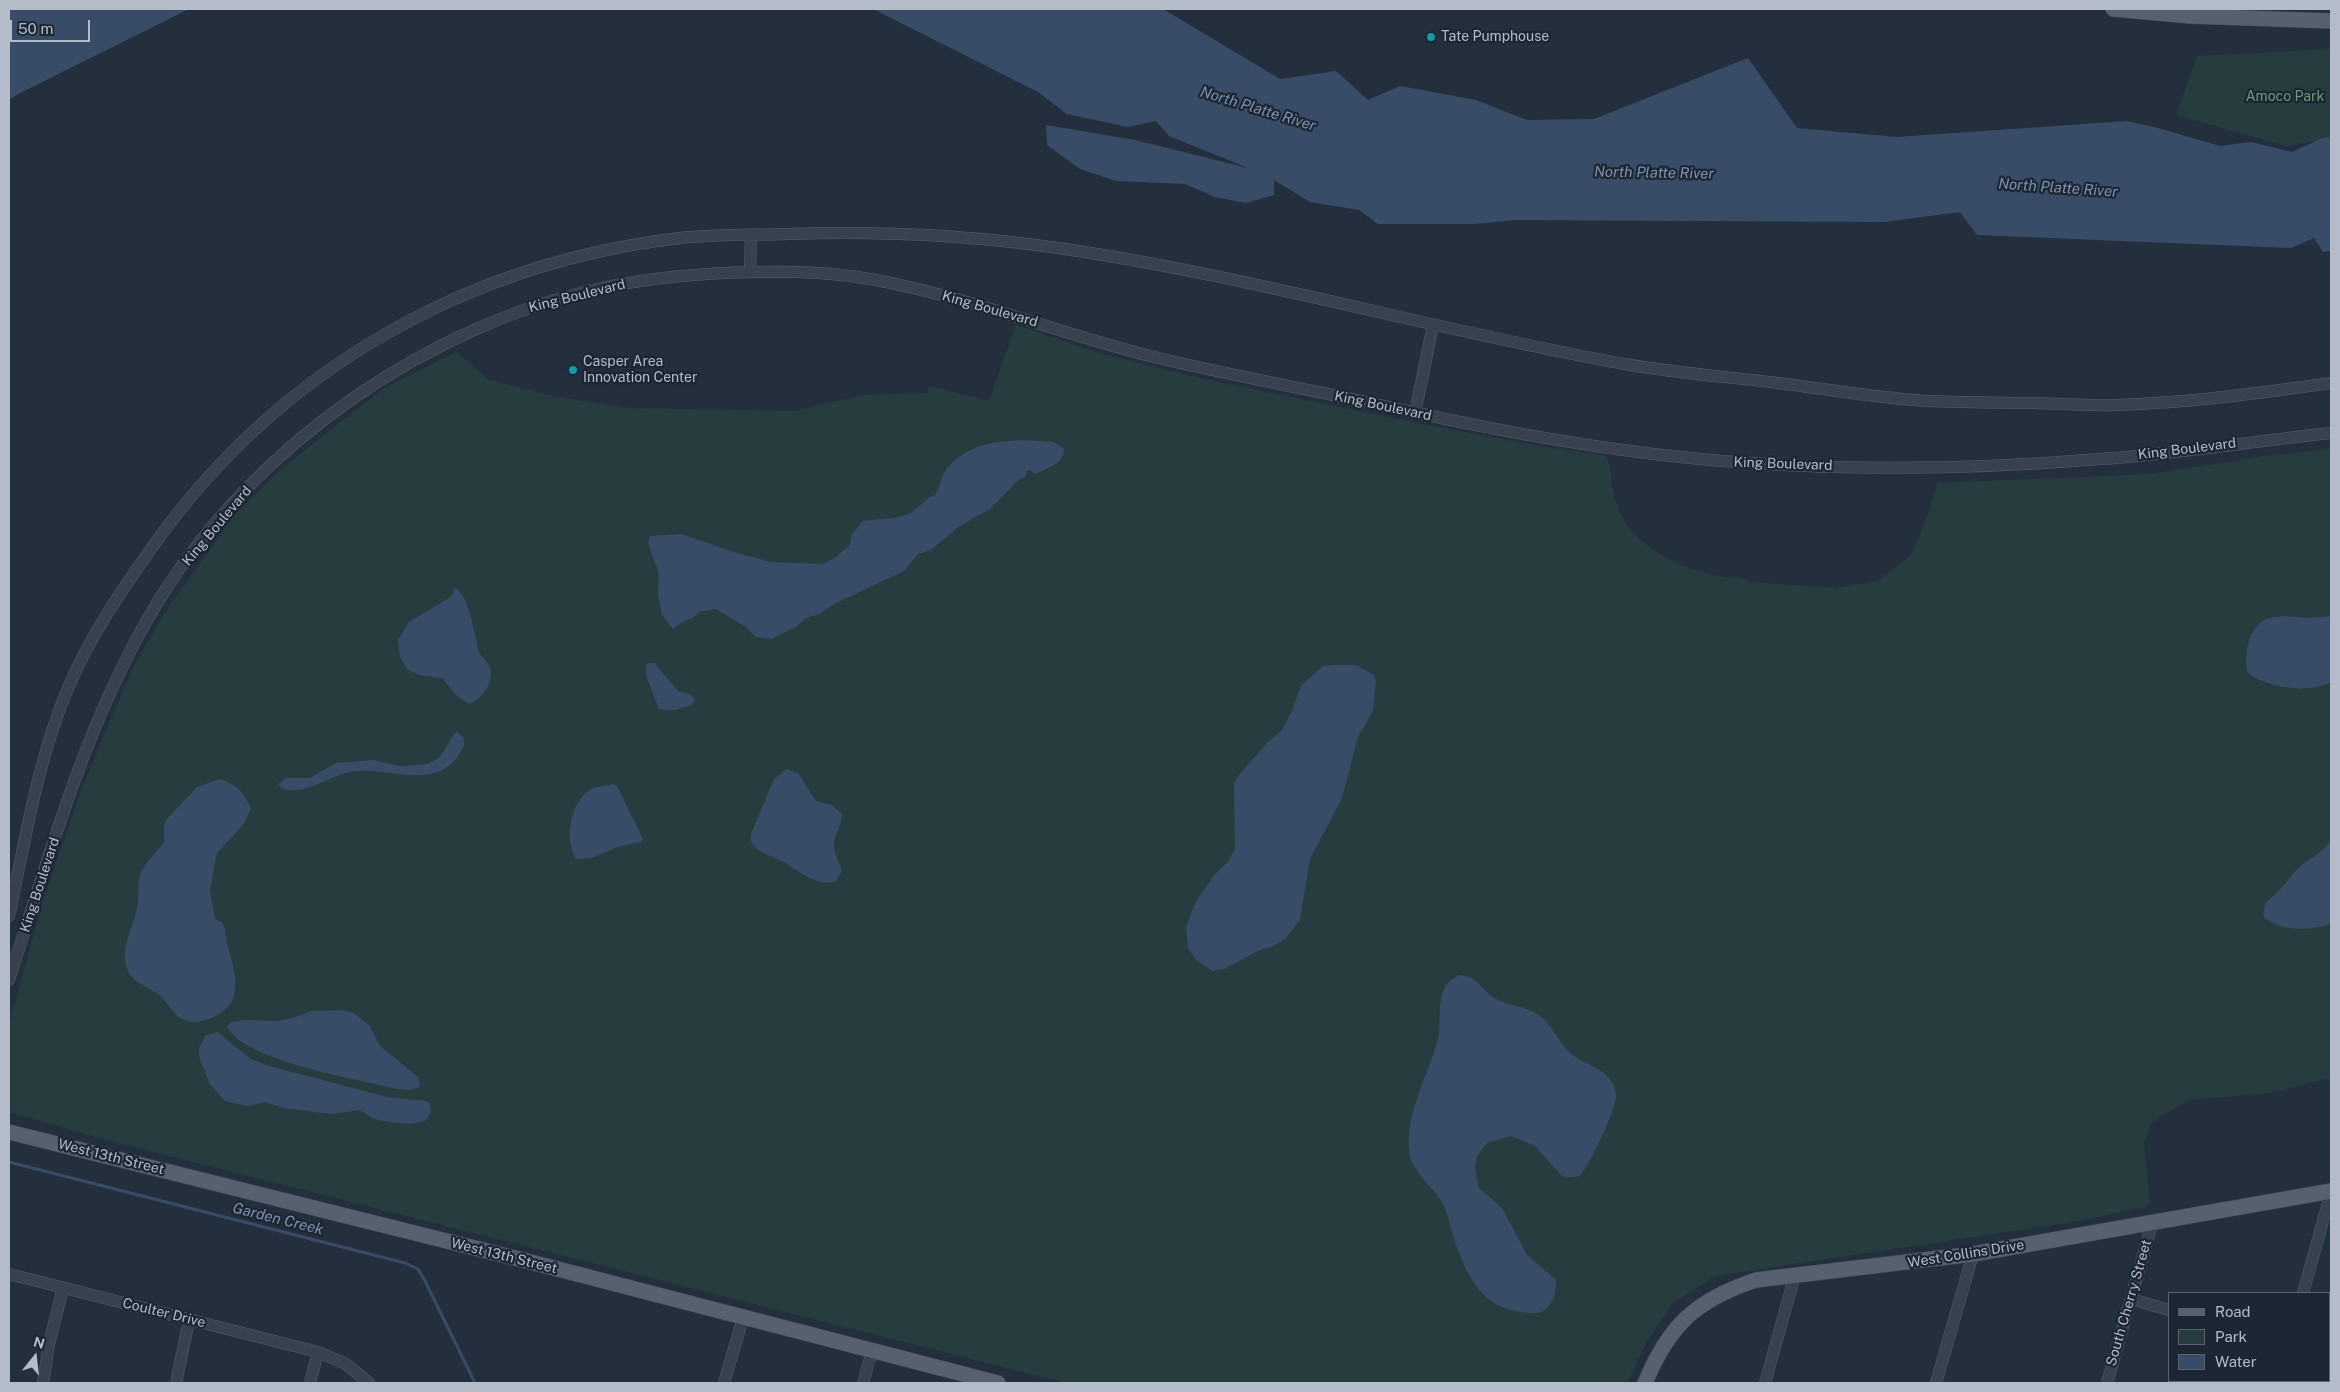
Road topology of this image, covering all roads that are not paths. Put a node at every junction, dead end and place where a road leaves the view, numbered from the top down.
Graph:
1 (2113, 9) edge
2 (2331, 21) edge
3 (751, 235) junction
4 (750, 272) junction
5 (1433, 325) junction
6 (2331, 383) edge
7 (1415, 413) junction
8 (2331, 434) edge
9 (9, 916) edge
10 (9, 980) edge
11 (9, 1132) edge
12 (2331, 1192) edge
13 (2152, 1224) junction
14 (1973, 1254) junction
15 (9, 1274) edge
16 (1795, 1275) junction
17 (63, 1288) junction
18 (2303, 1292) edge
19 (2130, 1299) junction
20 (2168, 1310) edge
21 (743, 1318) junction
22 (188, 1320) junction
23 (872, 1350) junction
24 (318, 1352) junction
25 (43, 1383) edge
26 (176, 1383) edge
27 (310, 1383) edge
28 (369, 1383) edge
29 (724, 1383) edge
30 (863, 1383) edge
31 (998, 1383) edge
32 (1645, 1383) edge
33 (1765, 1383) edge
34 (1936, 1383) edge
35 (2106, 1383) edge

1 - 2 main road
3 - 4 street
3 - 5 street, King Boulevard
3 - 9 street, King Boulevard
4 - 7 street, King Boulevard
4 - 10 street, King Boulevard
5 - 6 street, King Boulevard
5 - 7 street
7 - 8 street, King Boulevard
11 - 21 main road, West 13th Street
12 - 13 main road, West Collins Drive
12 - 18 street
13 - 14 main road, West Collins Drive
13 - 19 street, South Cherry Street
14 - 16 main road, West Collins Drive
14 - 34 street
15 - 17 street, Coulter Drive
16 - 32 main road, West Collins Drive
16 - 33 street
17 - 22 street, Coulter Drive
17 - 25 street
19 - 20 street
19 - 35 street, South Cherry Street
21 - 23 main road, West 13th Street
21 - 29 street
22 - 24 street, Coulter Drive
22 - 26 street
23 - 30 street
23 - 31 main road, West 13th Street
24 - 27 street
24 - 28 street, Coulter Drive

